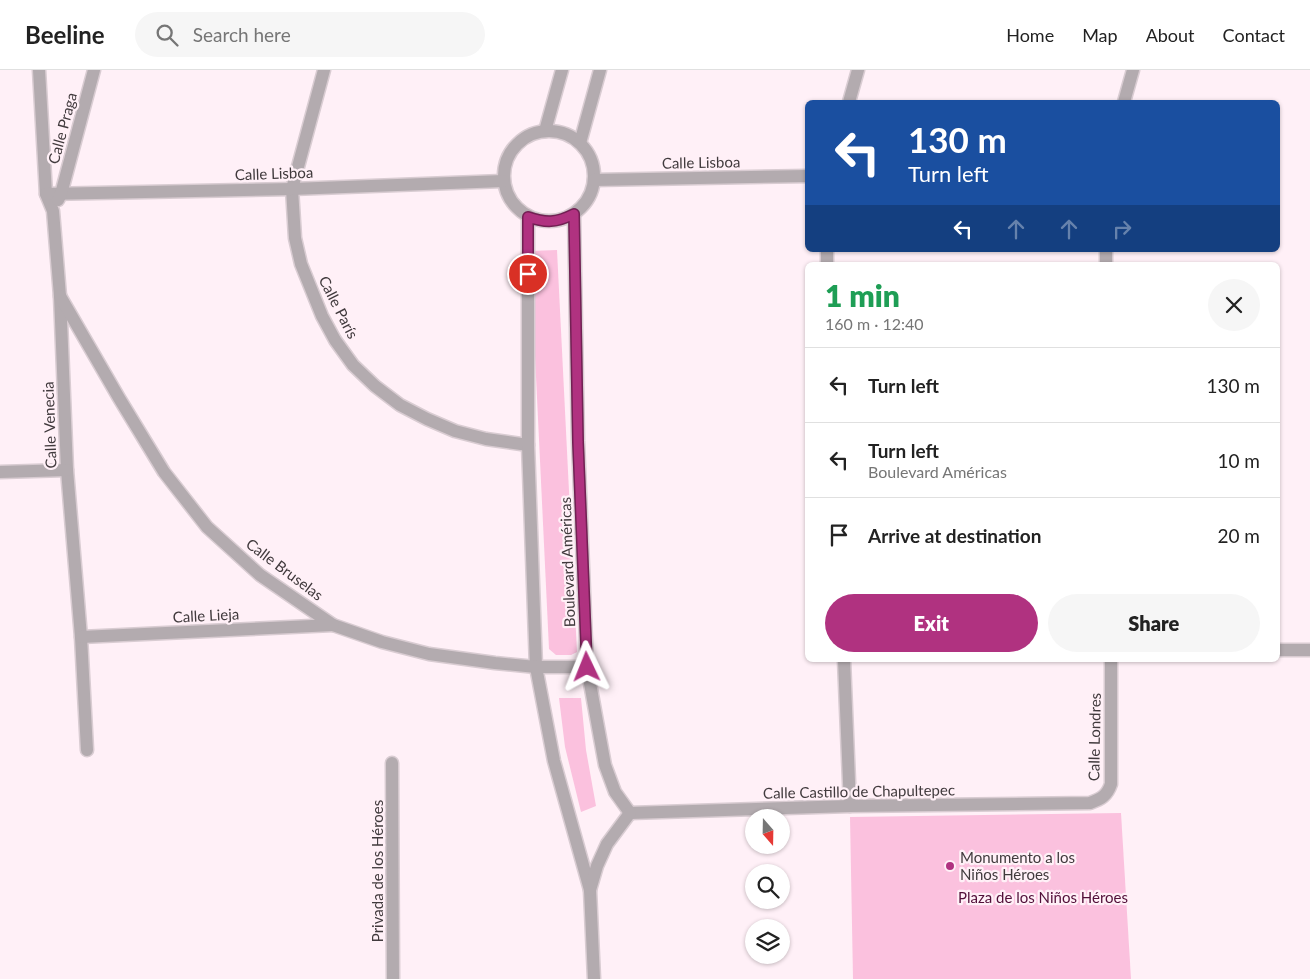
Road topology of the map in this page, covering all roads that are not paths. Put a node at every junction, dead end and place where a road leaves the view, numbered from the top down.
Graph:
1 (39, 70) edge
2 (94, 70) edge
3 (324, 70) edge
4 (562, 70) edge
5 (600, 70) edge
6 (858, 70) edge
7 (1133, 70) edge
8 (850, 100) edge
9 (1125, 100) edge
10 (545, 131) junction
11 (580, 142) junction
12 (805, 176) edge
13 (594, 180) junction
14 (503, 181) junction
15 (292, 189) junction
16 (46, 194) junction
17 (61, 194) junction
18 (53, 211) junction
19 (574, 214) junction
20 (528, 217) junction
21 (60, 296) junction
22 (528, 445) junction
23 (67, 470) junction
24 (0, 472) edge
25 (333, 626) junction
26 (82, 637) junction
27 (1280, 650) edge
28 (1310, 650) edge
29 (844, 662) edge
30 (1111, 662) edge
31 (536, 667) junction
32 (587, 667) junction
33 (87, 750) dead end
34 (392, 762) dead end
35 (1090, 803) joint
36 (850, 806) junction
37 (630, 813) junction
38 (590, 890) junction
39 (393, 979) edge
40 (594, 979) edge

1 - 16 street, Calle Venecia
2 - 17 street, Calle Praga
3 - 15 street, Calle París
4 - 10 street
5 - 11 street
6 - 8 street
7 - 9 street
10 - 11 street
10 - 14 street
11 - 13 street
12 - 13 street, Calle Lisboa
13 - 19 street
14 - 15 street, Calle Lisboa
14 - 20 street
15 - 17 street, Calle Lisboa
15 - 22 street, Calle París
16 - 17 street, Calle Lisboa
16 - 18 street, Calle Venecia
17 - 18 street, Calle Venecia
18 - 21 street, Calle Venecia
19 - 20 street
19 - 32 street, Boulevard Américas
20 - 22 street
21 - 23 street, Calle Venecia
21 - 25 street, Calle Bruselas
22 - 31 street
23 - 24 street
23 - 26 street, Calle Venecia
25 - 26 street, Calle Lieja
25 - 31 street, Calle Bruselas
26 - 33 street, Calle Venecia
27 - 28 street
29 - 36 street
30 - 35 street, Calle Londres
31 - 32 street, Calle Bruselas
31 - 38 street
32 - 37 street, Boulevard Américas
34 - 39 street, Privada de los Héroes
35 - 36 street, Calle Castillo de Chapultepec
36 - 37 street, Calle Castillo de Chapultepec
37 - 38 street
38 - 40 street

